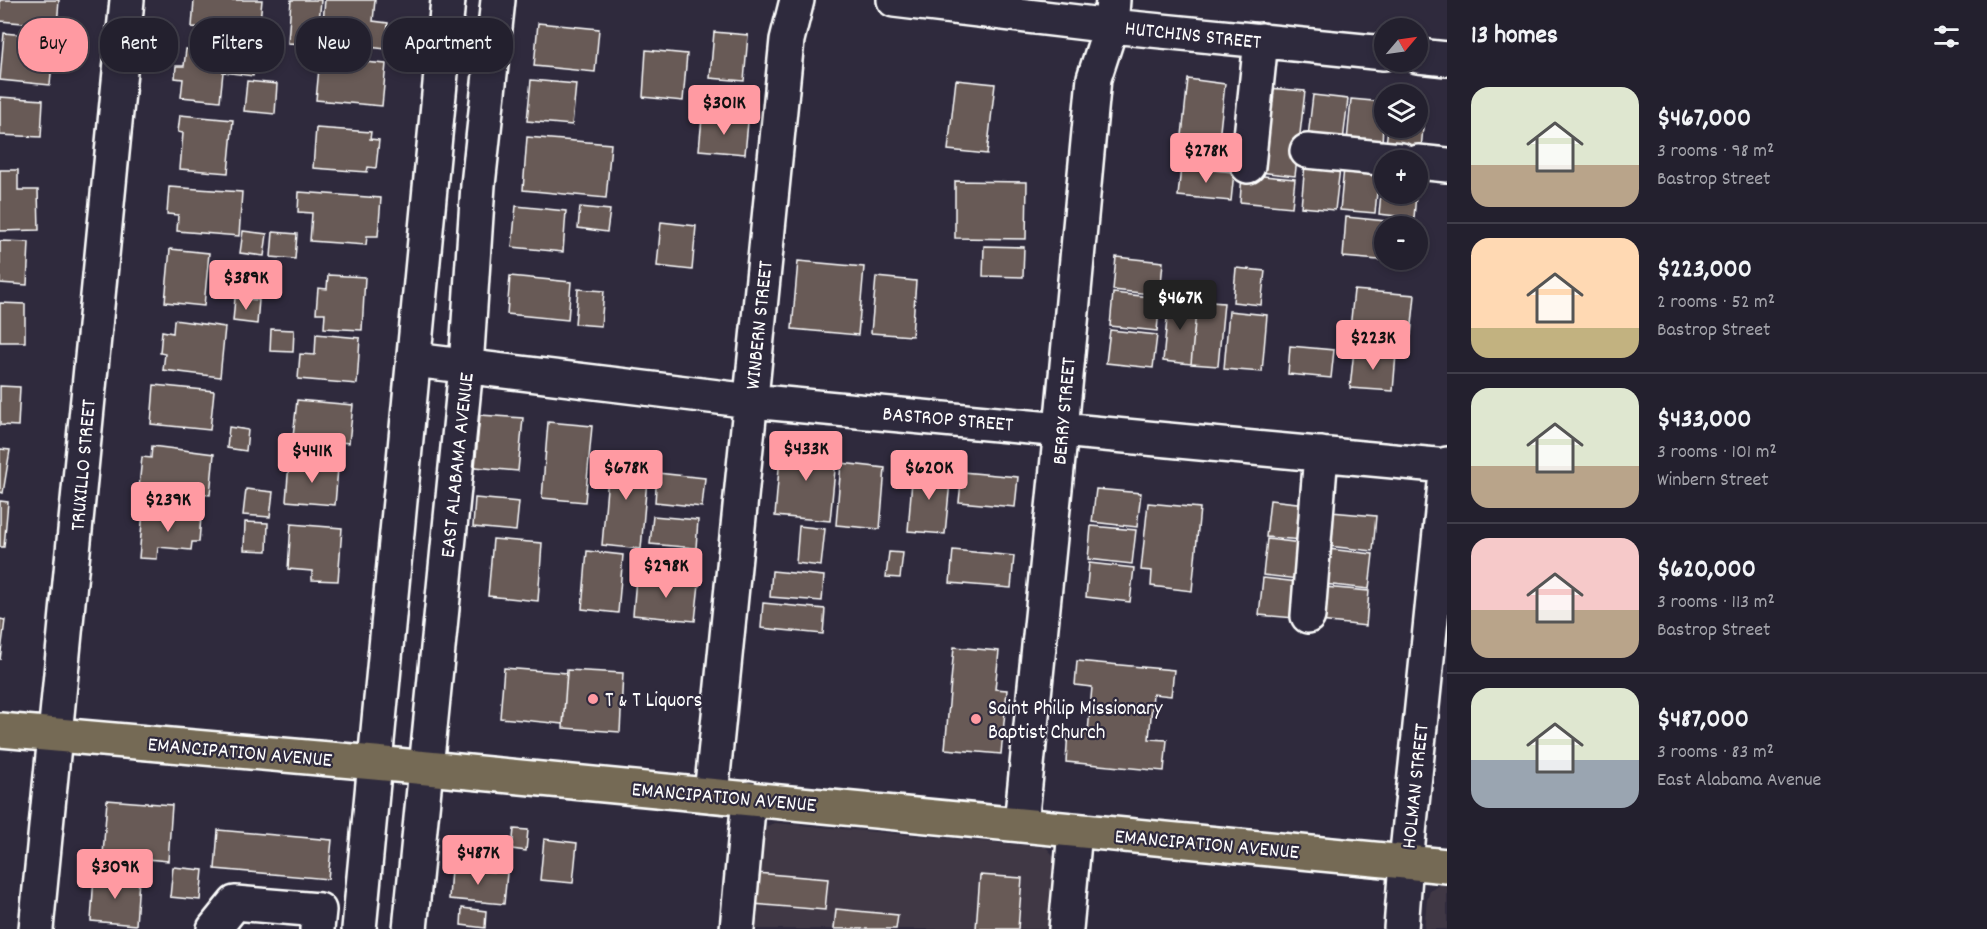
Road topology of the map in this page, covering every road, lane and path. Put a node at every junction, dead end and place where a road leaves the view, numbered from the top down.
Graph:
1 (128, 0) edge
2 (448, 0) edge
3 (498, 0) edge
4 (797, 0) edge
5 (894, 0) edge
6 (1112, 13) edge
7 (1250, 39) junction
8 (1374, 52) edge
9 (1428, 57) edge
10 (1447, 59) edge
11 (1307, 151) dead end
12 (1374, 157) edge
13 (1428, 163) edge
14 (1238, 164) dead end
15 (1447, 165) edge
16 (414, 360) junction
17 (466, 367) junction
18 (751, 401) junction
19 (1062, 429) junction
20 (1321, 454) junction
21 (1447, 465) edge
22 (1308, 616) dead end
23 (0, 730) edge
24 (56, 735) junction
25 (375, 763) junction
26 (426, 768) junction
27 (711, 795) junction
28 (749, 798) junction
29 (1021, 824) junction
30 (1075, 831) junction
31 (1406, 862) junction
32 (1447, 866) edge
33 (36, 929) edge
34 (214, 929) edge
35 (317, 929) edge
36 (359, 929) edge
37 (410, 929) edge
38 (737, 929) edge
39 (1066, 929) edge
40 (1401, 929) edge

1 - 24 street, TRUXILLO STREET
2 - 16 street
3 - 17 street, EAST ALABAMA AVENUE
4 - 18 street, WINBERN STREET
5 - 6 street, HUTCHINS STREET
6 - 7 street, HUTCHINS STREET
6 - 19 street, BERRY STREET
7 - 8 street, HUTCHINS STREET
7 - 14 street
9 - 10 street
11 - 12 street
13 - 15 street
16 - 17 street, BASTROP STREET
16 - 25 street
17 - 18 street, BASTROP STREET
17 - 26 street, EAST ALABAMA AVENUE
18 - 19 street, BASTROP STREET
18 - 27 street, WINBERN STREET
19 - 20 street, BASTROP STREET
19 - 29 street, BERRY STREET
20 - 21 street, BASTROP STREET
20 - 22 street
21 - 31 street, HOLMAN STREET
23 - 24 main road, EMANCIPATION AVENUE
24 - 25 main road, EMANCIPATION AVENUE
24 - 33 street, TRUXILLO STREET
25 - 26 main road, EMANCIPATION AVENUE
25 - 36 street
26 - 27 main road, EMANCIPATION AVENUE
26 - 37 street, EAST ALABAMA AVENUE
27 - 28 main road, EMANCIPATION AVENUE
28 - 29 main road, EMANCIPATION AVENUE
28 - 38 street
29 - 30 main road, EMANCIPATION AVENUE
30 - 31 main road, EMANCIPATION AVENUE
30 - 39 street
31 - 32 main road, EMANCIPATION AVENUE
31 - 40 street, HOLMAN STREET
34 - 35 street

